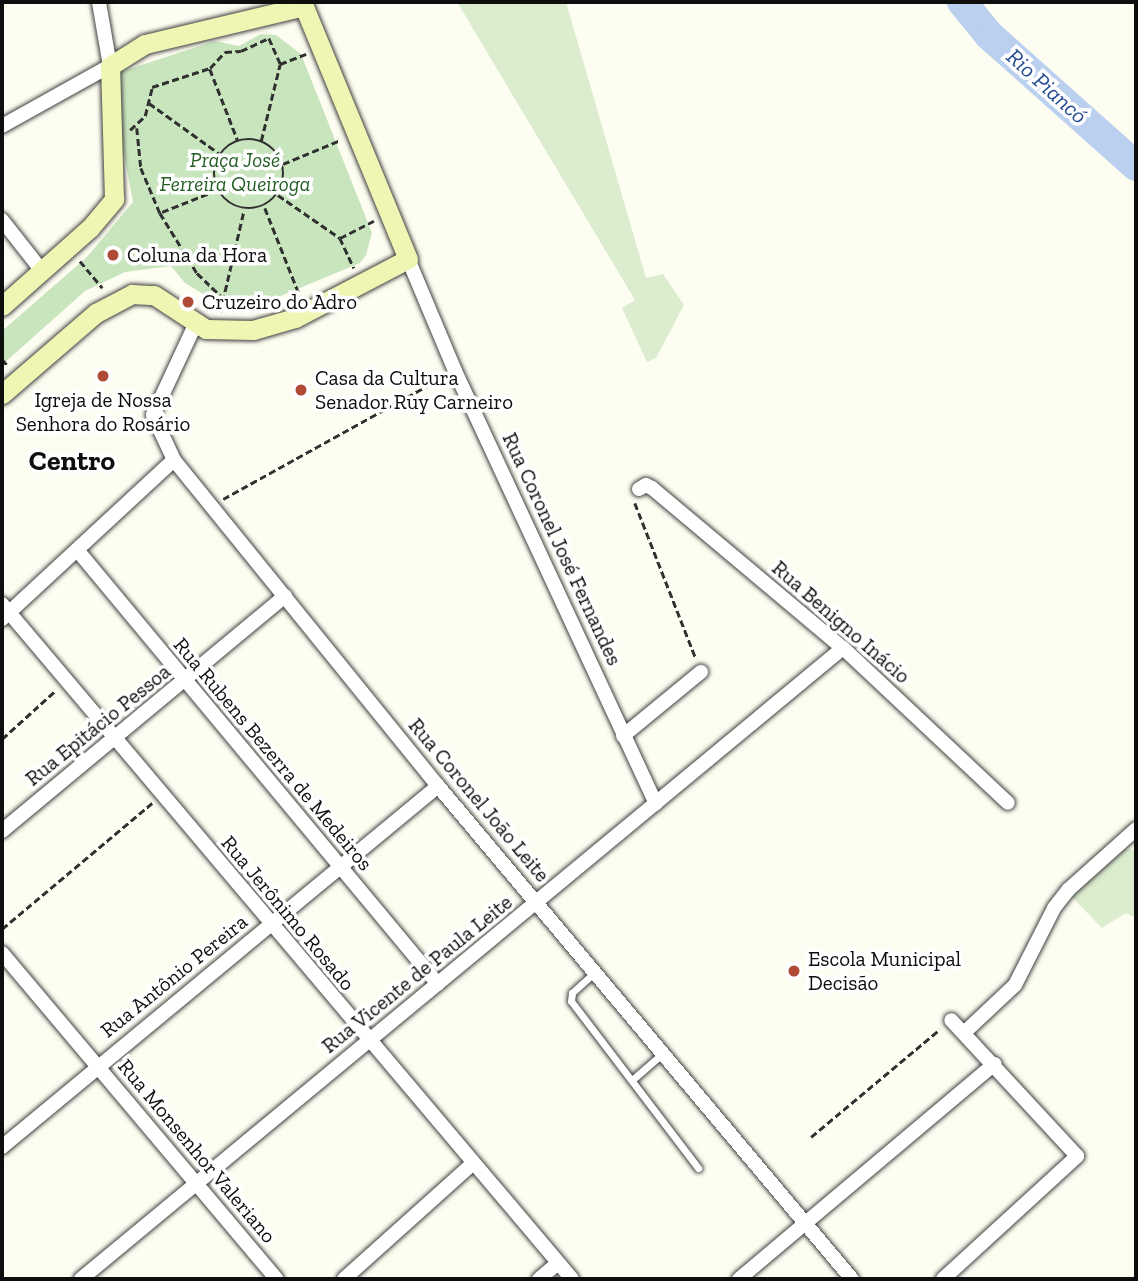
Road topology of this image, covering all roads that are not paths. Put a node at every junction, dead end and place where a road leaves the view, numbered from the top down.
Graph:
1 (99, 2) edge
2 (303, 4) edge
3 (110, 66) junction
4 (2, 126) edge
5 (2, 220) edge
6 (408, 259) junction
7 (42, 271) junction
8 (2, 306) edge
9 (195, 325) junction
10 (2, 394) edge
11 (174, 460) junction
12 (639, 489) road end
13 (78, 551) junction
14 (285, 596) junction
15 (4, 612) edge
16 (843, 648) junction
17 (701, 672) road end
18 (184, 682) junction
19 (623, 736) junction
20 (115, 739) junction
21 (438, 786) junction
22 (1008, 803) dead end
23 (656, 804) junction
24 (1136, 829) edge
25 (2, 831) edge
26 (340, 867) junction
27 (538, 902) junction
28 (270, 925) junction
29 (2, 953) edge
30 (596, 971) junction
31 (438, 984) junction
32 (951, 1020) road end
33 (966, 1031) junction
34 (370, 1040) junction
35 (663, 1053) junction
36 (994, 1064) junction
37 (99, 1065) junction
38 (632, 1080) junction
39 (2, 1147) edge
40 (472, 1164) junction
41 (698, 1168) dead end
42 (195, 1184) junction
43 (805, 1225) junction
44 (558, 1263) junction
45 (81, 1279) edge
46 (277, 1279) edge
47 (344, 1279) edge
48 (540, 1279) edge
49 (572, 1279) edge
50 (739, 1279) edge
51 (852, 1279) edge
52 (943, 1279) edge

1 - 3 street
2 - 3 main road
2 - 6 main road, Rua Coronel José Fernandes
3 - 4 street
3 - 7 main road
5 - 7 street
6 - 9 main road
6 - 19 street, Rua Coronel José Fernandes
7 - 8 main road
9 - 10 main road
9 - 11 street, Rua Coronel João Leite
11 - 13 street
11 - 14 street, Rua Coronel João Leite
12 - 16 street, Rua Benigno Inácio
13 - 15 street
13 - 18 street, Rua Rubens Bezerra de Medeiros
14 - 18 street, Rua Epitácio Pessoa
14 - 21 street, Rua Coronel João Leite
15 - 20 street, Rua Jerônimo Rosado
16 - 22 street, Rua Benigno Inácio
16 - 23 street, Rua Vicente de Paula Leite
17 - 19 street
18 - 20 street, Rua Epitácio Pessoa
18 - 26 street, Rua Rubens Bezerra de Medeiros
19 - 23 street, Rua Coronel José Fernandes
20 - 25 street, Rua Epitácio Pessoa
20 - 28 street, Rua Jerônimo Rosado
21 - 26 street, Rua Antônio Pereira
21 - 27 street, Rua Coronel João Leite
23 - 27 street, Rua Vicente de Paula Leite
24 - 33 street
26 - 28 street, Rua Antônio Pereira
26 - 31 street, Rua Rubens Bezerra de Medeiros
27 - 30 street, Rua Coronel João Leite
27 - 31 street, Rua Vicente de Paula Leite
28 - 34 street, Rua Jerônimo Rosado
28 - 37 street, Rua Antônio Pereira
29 - 37 street, Rua Monsenhor Valeriano
30 - 35 street, Rua Coronel João Leite
30 - 38 lane
31 - 34 street, Rua Vicente de Paula Leite
32 - 33 street
33 - 36 street
34 - 40 street, Rua Jerônimo Rosado
34 - 42 street, Rua Vicente de Paula Leite
35 - 38 lane
35 - 43 street, Rua Coronel João Leite
36 - 43 street
36 - 52 street
37 - 39 street, Rua Antônio Pereira
37 - 42 street, Rua Monsenhor Valeriano
38 - 41 lane
40 - 44 street, Rua Jerônimo Rosado
40 - 47 street
42 - 45 street, Rua Vicente de Paula Leite
42 - 46 street, Rua Monsenhor Valeriano
43 - 50 street
43 - 51 street, Rua Coronel João Leite
44 - 48 street
44 - 49 street, Rua Jerônimo Rosado

